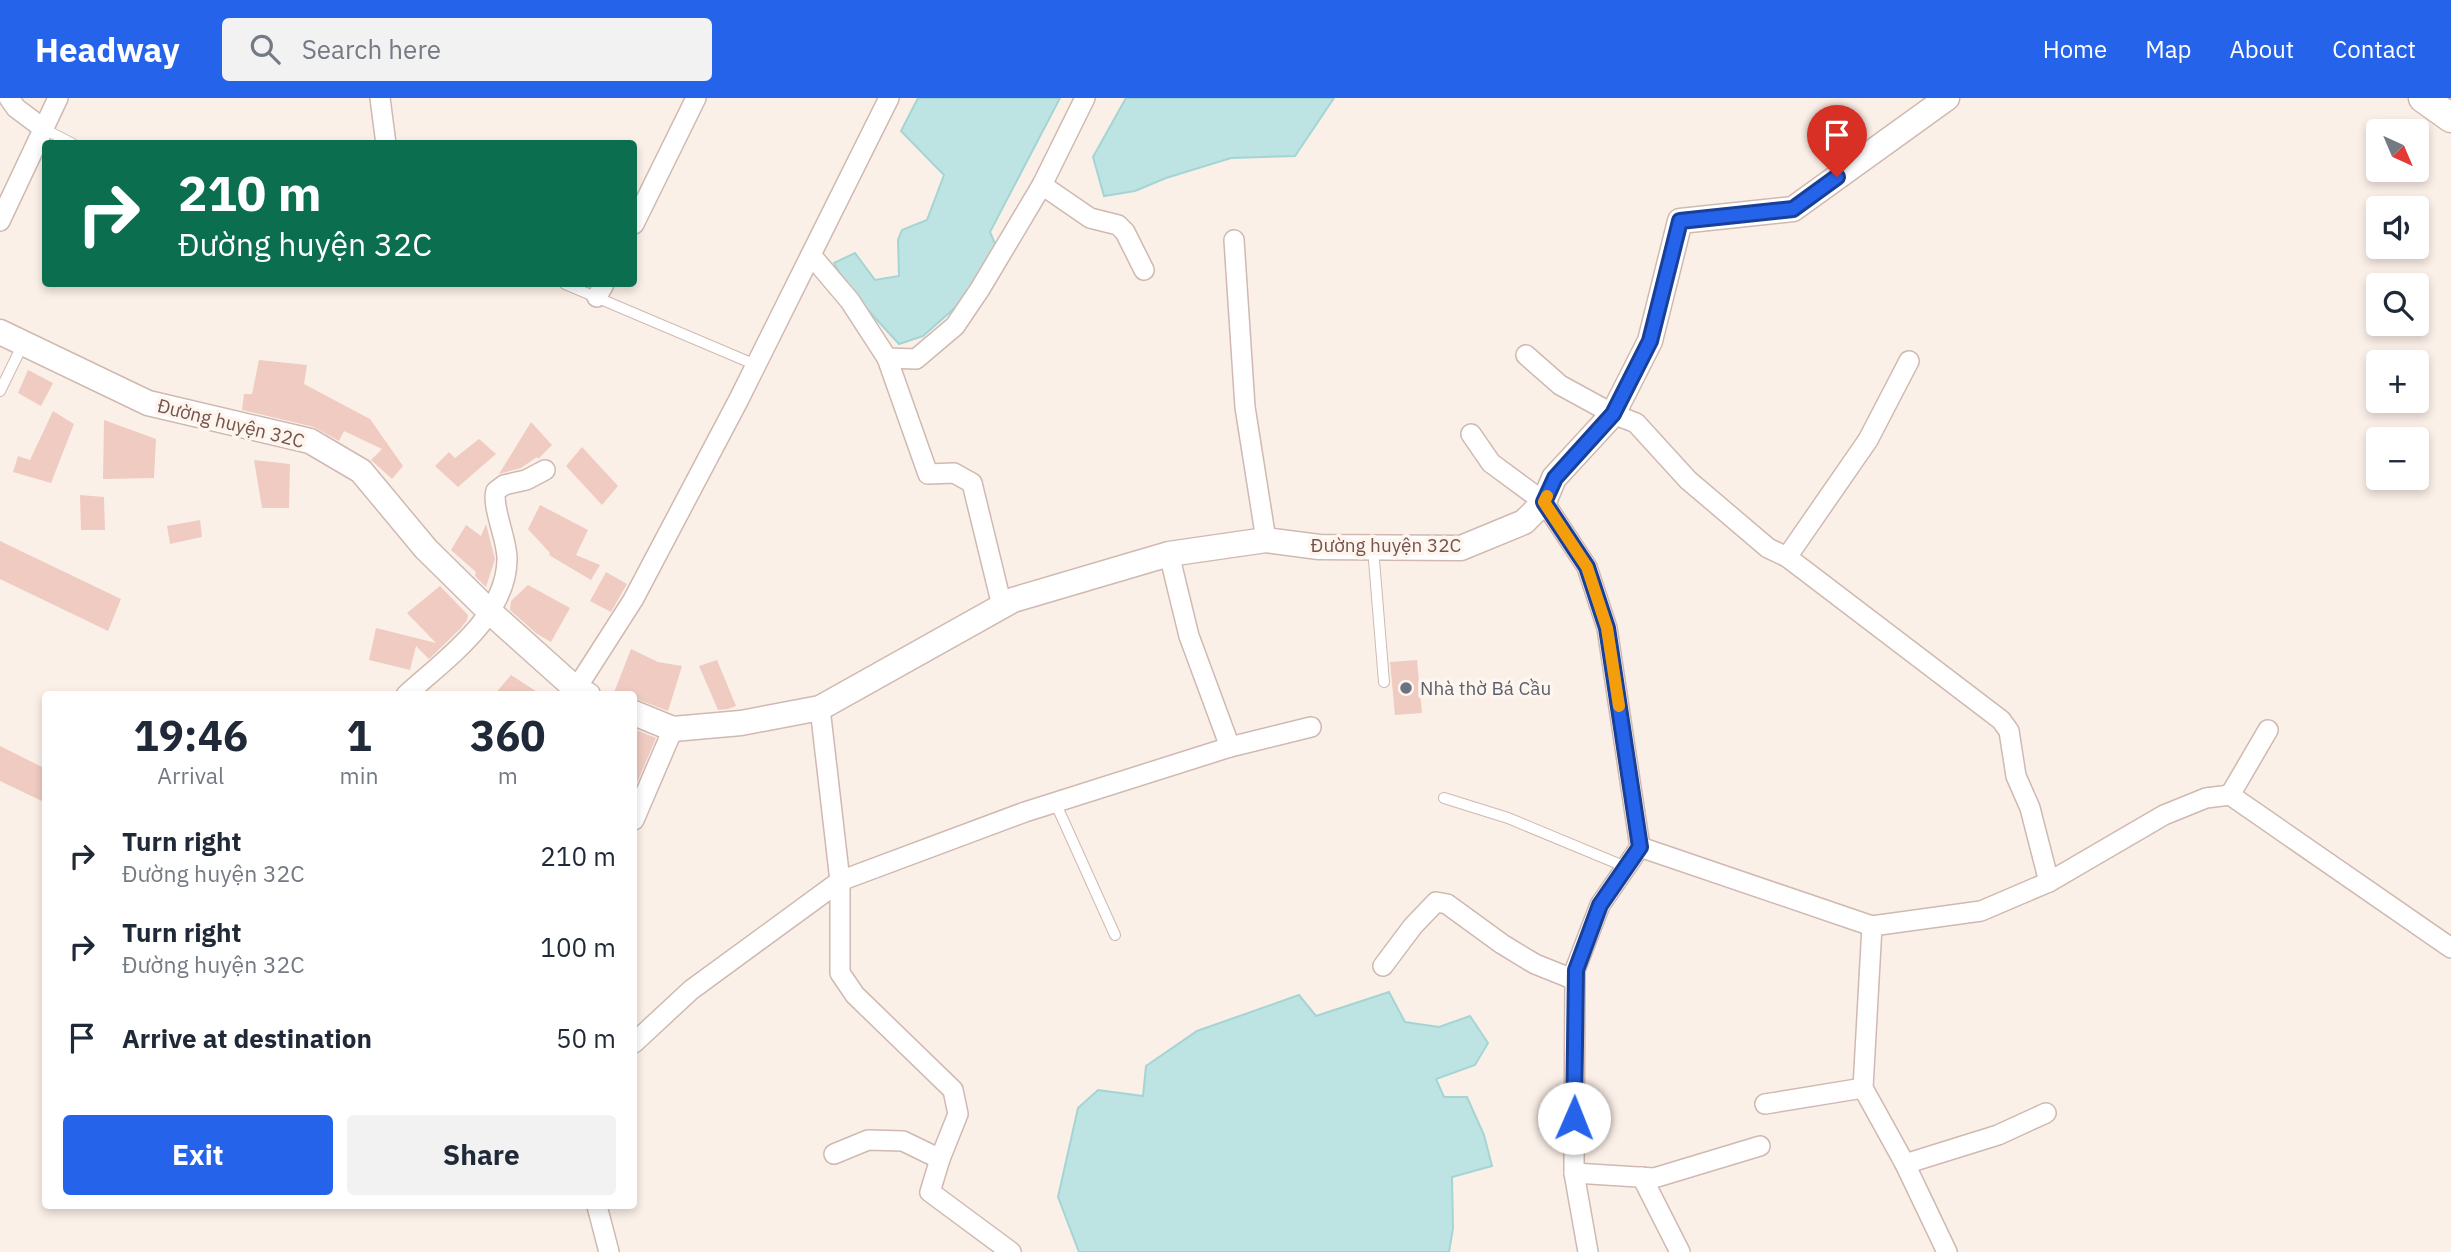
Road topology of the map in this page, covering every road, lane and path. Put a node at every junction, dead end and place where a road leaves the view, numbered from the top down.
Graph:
1 (9, 98) edge
2 (58, 98) edge
3 (380, 98) edge
4 (696, 98) edge
5 (889, 98) edge
6 (1085, 98) edge
7 (1947, 98) edge
8 (2423, 98) edge
9 (2451, 118) edge
10 (44, 129) junction
11 (66, 140) edge
12 (385, 140) edge
13 (1042, 185) junction
14 (637, 218) edge
15 (0, 221) edge
16 (1234, 240) dead end
17 (811, 255) junction
18 (1144, 270) dead end
19 (583, 287) edge
20 (601, 290) edge
21 (0, 332) edge
22 (23, 344) junction
23 (1526, 355) dead end
24 (887, 358) junction
25 (1909, 362) dead end
26 (756, 365) junction
27 (0, 391) edge
28 (1613, 414) junction
29 (1471, 434) dead end
30 (545, 470) dead end
31 (1544, 502) junction
32 (1266, 540) junction
33 (1373, 548) junction
34 (1169, 554) junction
35 (1787, 557) junction
36 (1002, 606) junction
37 (490, 612) junction
38 (1384, 682) dead end
39 (411, 691) edge
40 (581, 691) edge
41 (583, 691) edge
42 (820, 708) junction
43 (637, 714) edge
44 (1311, 727) dead end
45 (673, 729) junction
46 (2268, 730) dead end
47 (1230, 747) junction
48 (2230, 795) junction
49 (1444, 798) dead end
50 (1055, 803) junction
51 (637, 813) edge
52 (1640, 847) junction
53 (1626, 867) junction
54 (840, 881) junction
55 (2049, 881) junction
56 (1872, 926) junction
57 (1115, 935) dead end
58 (2451, 948) edge
59 (1383, 966) dead end
60 (1575, 980) junction
61 (637, 1040) edge
62 (1863, 1088) junction
63 (1765, 1104) dead end
64 (2046, 1113) dead end
65 (1760, 1146) dead end
66 (834, 1154) dead end
67 (940, 1159) junction
68 (1905, 1164) junction
69 (1574, 1173) junction
70 (1642, 1177) junction
71 (598, 1209) edge
72 (609, 1252) edge
73 (1011, 1252) edge
74 (1588, 1252) edge
75 (1680, 1252) edge
76 (1947, 1252) edge

1 - 10 street
2 - 10 street
3 - 12 street
4 - 14 street
5 - 17 street
6 - 13 street
7 - 28 street, Đường huyện 32C
8 - 9 main road
10 - 11 lane
10 - 15 street
13 - 18 street
13 - 24 street
16 - 32 street
17 - 24 street
17 - 26 street
19 - 20 lane
20 - 26 lane
21 - 22 street, Đường huyện 32C
22 - 27 lane
22 - 37 street, Đường huyện 32C
23 - 28 street
24 - 36 street
25 - 35 street
26 - 41 street
28 - 31 street, Đường huyện 32C
28 - 35 street
29 - 31 street
30 - 37 street
31 - 33 street, Đường huyện 32C
31 - 52 street
32 - 33 street, Đường huyện 32C
32 - 34 street, Đường huyện 32C
33 - 38 lane
34 - 36 street, Đường huyện 32C
34 - 47 street
35 - 55 street
36 - 42 street, Đường huyện 32C
37 - 39 street
37 - 40 street, Đường huyện 32C
42 - 45 street, Đường huyện 32C
42 - 54 street
43 - 45 street, Đường huyện 32C
44 - 47 street
45 - 51 street
46 - 48 street
47 - 50 street
48 - 55 street
48 - 58 street
49 - 53 lane
50 - 54 street
50 - 57 lane
52 - 53 street
52 - 56 street
53 - 60 street
54 - 61 street
54 - 67 street
55 - 56 street
56 - 62 street
59 - 60 street
60 - 69 street
62 - 63 street
62 - 68 street
64 - 68 street
65 - 70 street
66 - 67 street
67 - 73 street
68 - 76 street
69 - 70 street
69 - 74 street
70 - 75 street
71 - 72 street

